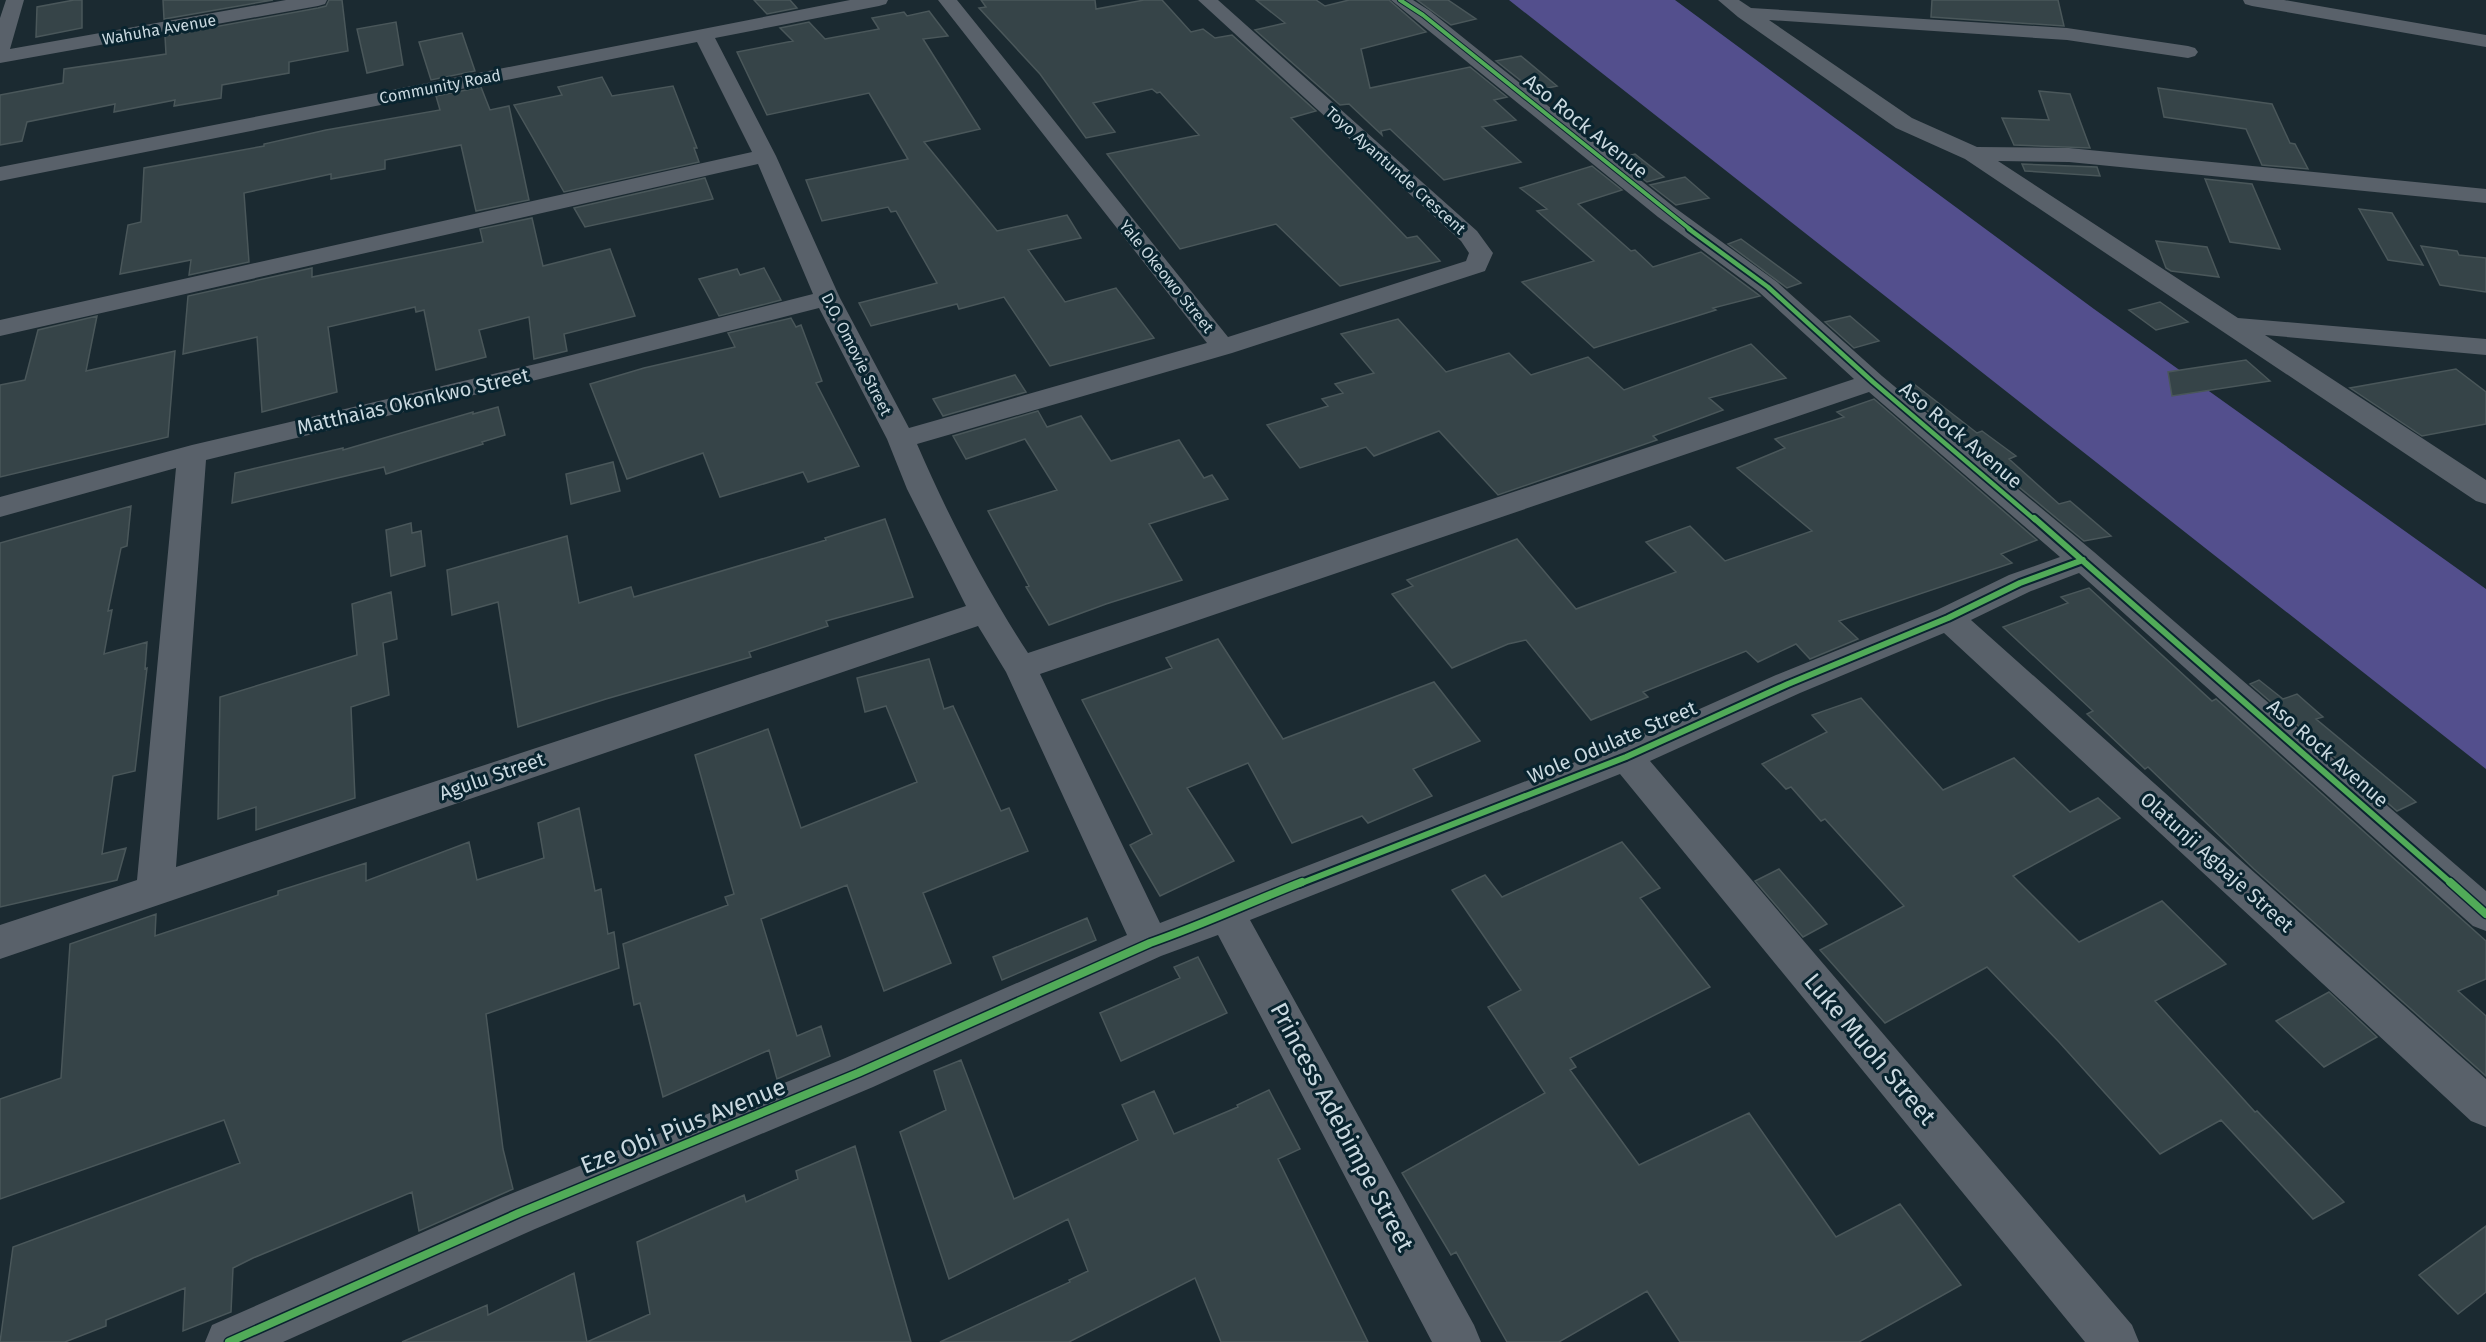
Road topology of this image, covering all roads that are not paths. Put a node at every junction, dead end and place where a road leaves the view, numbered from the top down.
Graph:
1 (15, 0) edge
2 (318, 0) edge
3 (879, 0) edge
4 (947, 0) edge
5 (1208, 0) edge
6 (1400, 0) edge
7 (2252, 0) edge
8 (1735, 7) edge
9 (703, 34) junction
10 (2486, 41) edge
11 (0, 49) edge
12 (2188, 52) dead end
13 (0, 57) edge
14 (1973, 154) junction
15 (765, 156) junction
16 (0, 174) edge
17 (2486, 196) edge
18 (827, 298) junction
19 (2228, 324) junction
20 (0, 328) edge
21 (1223, 347) junction
22 (2486, 348) edge
23 (1873, 382) junction
24 (901, 440) junction
25 (192, 454) junction
26 (2486, 494) edge
27 (0, 507) edge
28 (2083, 561) junction
29 (985, 612) junction
30 (1948, 618) junction
31 (1021, 668) junction
32 (1626, 757) junction
33 (154, 890) junction
34 (1226, 912) junction
35 (2486, 914) edge
36 (0, 942) edge
37 (1150, 943) junction
38 (2486, 1107) edge
39 (229, 1342) edge
40 (1457, 1342) edge
41 (2115, 1342) edge

1 - 11 street
2 - 13 street, Wahuha Avenue
3 - 9 street, Community Road
4 - 21 street, Yale Okeowo Street
5 - 21 street, Toyo Ayantunde Crescent
6 - 23 street, Aso Rock Avenue
7 - 10 street
8 - 12 street
8 - 14 street
9 - 15 street, D.O. Omovie Street
9 - 16 street, Community Road
14 - 17 street
14 - 19 street
15 - 18 street, D.O. Omovie Street
15 - 20 street
18 - 24 street, D.O. Omovie Street
18 - 25 street, Matthaias Okonkwo Street
19 - 22 street
19 - 26 street
21 - 24 street, Yale Okeowo Street
23 - 28 street, Aso Rock Avenue
23 - 31 street
24 - 29 street, D.O. Omovie Street
25 - 27 street, Matthaias Okonkwo Street
25 - 33 street
28 - 30 street, Wole Odulate Street
28 - 35 street, Aso Rock Avenue
29 - 31 street, D.O. Omovie Street
29 - 33 street, Agulu Street
30 - 32 street, Wole Odulate Street
30 - 38 street, Olatunji Agbaje Street
31 - 37 street, D.O. Omovie Street
32 - 34 street, Wole Odulate Street
32 - 41 street, Luke Muoh Street
33 - 36 street, Agulu Street
34 - 37 street, Wole Odulate Street
34 - 40 street, Princess Adebimpe Street
37 - 39 street, Eze Obi Pius Avenue

